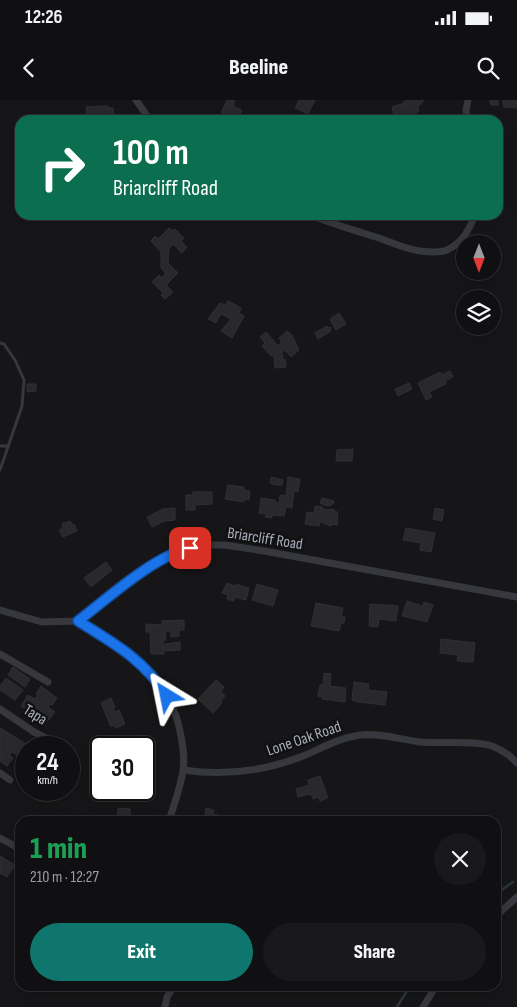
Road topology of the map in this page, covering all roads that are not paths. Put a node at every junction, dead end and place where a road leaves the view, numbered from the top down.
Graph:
1 (136, 100) edge
2 (468, 100) edge
3 (146, 115) edge
4 (466, 115) edge
5 (323, 220) edge
6 (473, 220) edge
7 (0, 343) edge
8 (0, 446) edge
9 (7, 446) junction
10 (0, 470) edge
11 (517, 598) edge
12 (0, 610) edge
13 (78, 621) junction
14 (0, 654) edge
15 (48, 682) dead end
16 (0, 709) edge
17 (42, 736) edge
18 (517, 763) edge
19 (183, 770) junction
20 (0, 773) edge
21 (10, 780) dead end
22 (170, 816) edge
23 (0, 838) edge
24 (15, 846) edge
25 (517, 897) edge
26 (501, 911) edge
27 (171, 991) edge
28 (433, 991) edge
29 (165, 1007) edge
30 (423, 1007) edge

1 - 3 street
2 - 4 street
5 - 6 street
7 - 9 lane
8 - 9 lane
9 - 10 lane
11 - 13 street, Briarcliff Road
12 - 13 street
13 - 19 street
14 - 15 street
16 - 17 street, Tapa
18 - 19 street, Lone Oak Road
19 - 22 street
20 - 21 street
23 - 24 street
25 - 26 street
27 - 29 street
28 - 30 street

